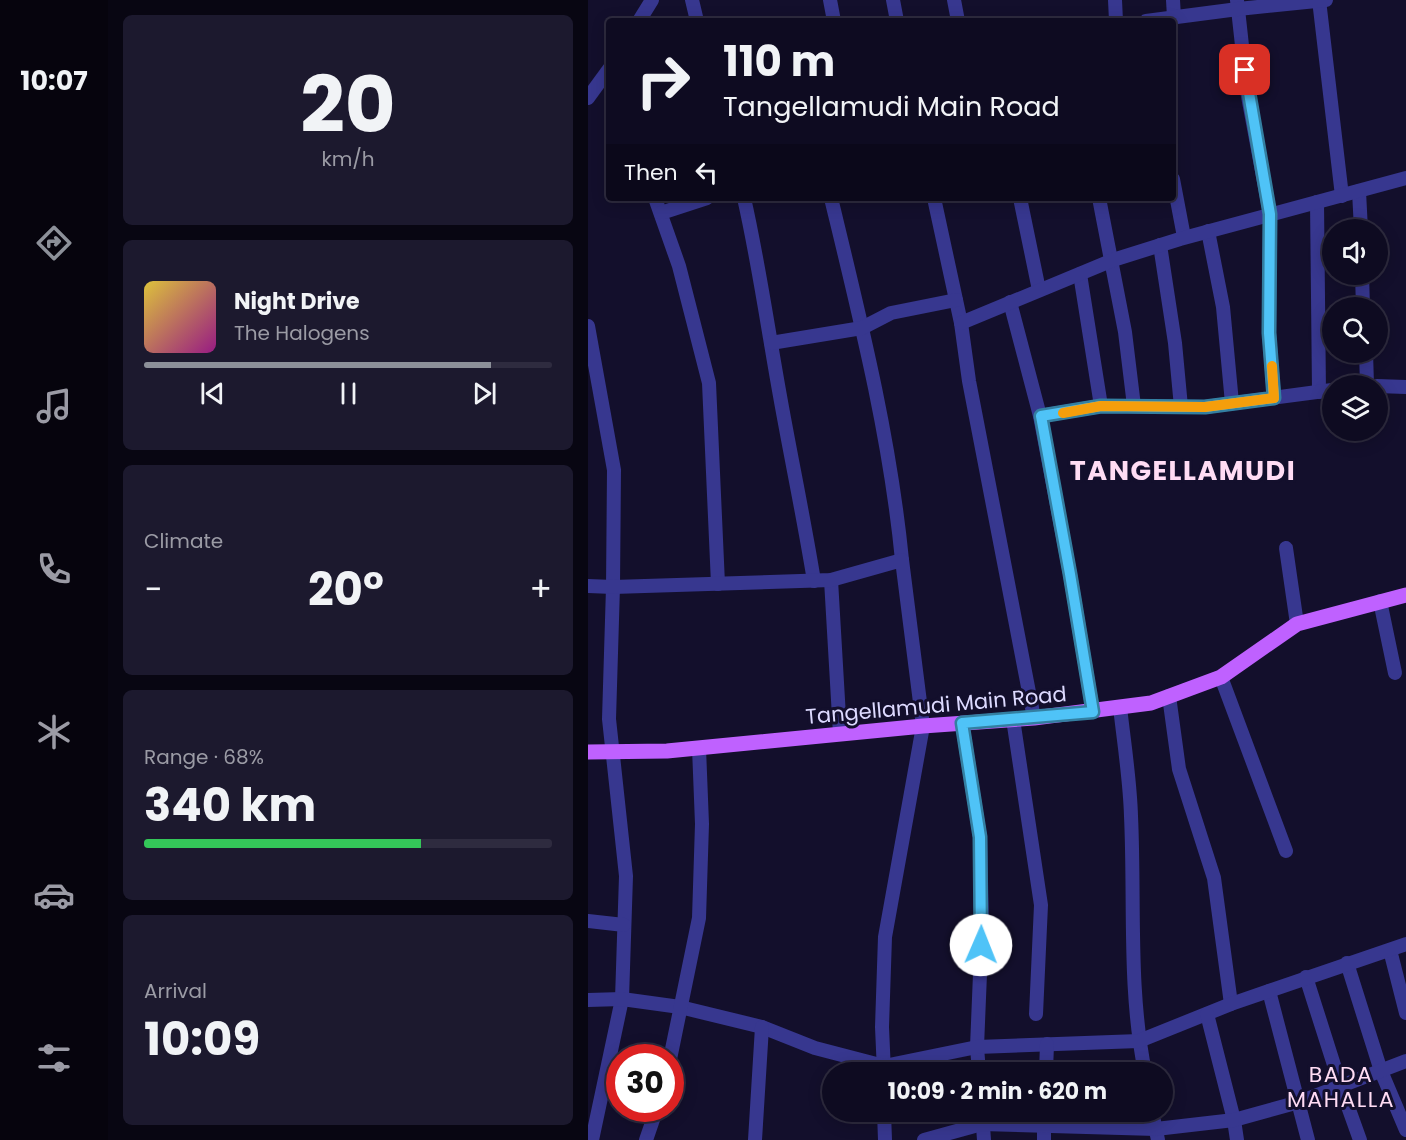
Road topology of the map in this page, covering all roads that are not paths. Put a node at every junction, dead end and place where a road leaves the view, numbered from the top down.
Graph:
1 (652, 0) edge
2 (692, 0) edge
3 (830, 0) edge
4 (892, 0) edge
5 (954, 0) edge
6 (1115, 0) edge
7 (1173, 0) edge
8 (1319, 0) edge
9 (1327, 0) edge
10 (1237, 4) edge
11 (1174, 17) junction
12 (641, 18) edge
13 (696, 18) edge
14 (833, 18) edge
15 (896, 18) edge
16 (957, 18) edge
17 (1116, 18) edge
18 (1168, 18) edge
19 (606, 76) edge
20 (588, 98) edge
21 (1406, 178) edge
22 (1359, 191) junction
23 (1176, 195) edge
24 (1342, 196) junction
25 (656, 201) edge
26 (698, 201) edge
27 (745, 201) edge
28 (832, 201) edge
29 (935, 201) edge
30 (1021, 201) edge
31 (1100, 201) edge
32 (1317, 202) junction
33 (661, 213) junction
34 (1270, 214) junction
35 (1360, 219) edge
36 (1208, 231) junction
37 (1184, 237) junction
38 (1160, 245) junction
39 (1113, 260) junction
40 (1080, 274) junction
41 (1039, 290) junction
42 (956, 300) junction
43 (1010, 302) junction
44 (961, 323) junction
45 (588, 326) edge
46 (862, 328) junction
47 (771, 343) junction
48 (1325, 375) edge
49 (1388, 386) edge
50 (1406, 387) edge
51 (1322, 392) edge
52 (1274, 398) junction
53 (1232, 403) junction
54 (1101, 406) junction
55 (1134, 406) junction
56 (1181, 407) junction
57 (1041, 416) junction
58 (1286, 548) dead end
59 (902, 560) junction
60 (831, 580) junction
61 (814, 581) junction
62 (718, 584) junction
63 (588, 585) edge
64 (613, 587) junction
65 (1406, 594) edge
66 (1380, 602) junction
67 (1297, 624) junction
68 (1395, 673) dead end
69 (1221, 677) junction
70 (1169, 696) junction
71 (1120, 707) junction
72 (1093, 712) junction
73 (1034, 718) junction
74 (1013, 719) junction
75 (962, 723) junction
76 (923, 726) junction
77 (840, 734) junction
78 (699, 748) junction
79 (588, 752) edge
80 (612, 752) junction
81 (1286, 851) dead end
82 (588, 921) edge
83 (624, 925) junction
84 (1406, 944) edge
85 (1390, 950) junction
86 (1347, 963) junction
87 (1306, 977) junction
88 (1269, 991) junction
89 (622, 999) junction
90 (588, 1000) edge
91 (1231, 1004) junction
92 (680, 1007) junction
93 (1406, 1013) edge
94 (1036, 1014) dead end
95 (1207, 1014) junction
96 (762, 1027) junction
97 (1138, 1041) junction
98 (673, 1044) edge
99 (1047, 1044) junction
100 (977, 1047) junction
101 (1406, 1061) edge
102 (862, 1062) edge
103 (884, 1062) edge
104 (914, 1062) edge
105 (978, 1062) edge
106 (1046, 1062) edge
107 (1143, 1062) edge
108 (1381, 1071) junction
109 (1341, 1087) junction
110 (1299, 1102) junction
111 (1234, 1120) junction
112 (652, 1122) edge
113 (884, 1122) edge
114 (971, 1122) edge
115 (982, 1122) edge
116 (998, 1122) edge
117 (1406, 1130) edge
118 (1043, 1133) edge
119 (1157, 1134) edge
120 (592, 1140) edge
121 (646, 1140) edge
122 (755, 1140) edge
123 (885, 1140) edge
124 (924, 1140) edge
125 (984, 1140) edge
126 (1237, 1140) edge
127 (1308, 1140) edge
128 (1360, 1140) edge

1 - 12 street
2 - 13 street
3 - 14 street
4 - 15 street
5 - 16 street
6 - 17 street
7 - 11 street
8 - 9 street
8 - 10 street
8 - 24 street
10 - 11 street
10 - 34 street
11 - 18 street
19 - 20 street
21 - 22 street
22 - 24 street
22 - 35 street
23 - 37 street
24 - 32 street
25 - 33 street
26 - 33 street
27 - 47 street
28 - 46 street
29 - 42 street
30 - 41 street
31 - 39 street
32 - 34 street
32 - 48 street
33 - 62 street
34 - 36 street
34 - 52 street
36 - 37 street
36 - 53 street
37 - 38 street
38 - 39 street
38 - 56 street
39 - 40 street
39 - 55 street
40 - 41 street
40 - 54 street
41 - 43 street
42 - 44 street
42 - 46 street
43 - 44 street
43 - 57 street
44 - 73 street
45 - 64 street
46 - 47 street
46 - 59 street
47 - 61 street
49 - 50 street
51 - 52 street
52 - 53 street
53 - 56 street
54 - 55 street
54 - 57 street
55 - 56 street
57 - 72 street
58 - 67 street
59 - 60 street
59 - 76 street
60 - 61 street
60 - 77 street
61 - 62 street
62 - 64 street
63 - 64 street
64 - 80 street
65 - 66 main road, Tangellamudi Main Road
66 - 67 main road, Tangellamudi Main Road
66 - 68 street
67 - 69 main road, Tangellamudi Main Road
69 - 70 main road, Tangellamudi Main Road
69 - 81 street
70 - 71 main road, Tangellamudi Main Road
70 - 91 street
71 - 72 main road, Tangellamudi Main Road
71 - 97 street
72 - 73 main road, Tangellamudi Main Road
73 - 74 main road, Tangellamudi Main Road
74 - 75 main road, Tangellamudi Main Road
74 - 94 street
75 - 76 main road, Tangellamudi Main Road
75 - 100 street
76 - 77 main road, Tangellamudi Main Road
76 - 103 street
77 - 78 main road, Tangellamudi Main Road
78 - 80 main road, Tangellamudi Main Road
78 - 92 street
79 - 80 main road, Tangellamudi Main Road
80 - 83 street
82 - 83 street
83 - 89 street
84 - 85 street
85 - 86 street
85 - 93 street
86 - 87 street
86 - 108 street
87 - 88 street
87 - 109 street
88 - 91 street
88 - 110 street
89 - 90 street
89 - 92 street
89 - 120 street
91 - 95 street
92 - 96 street
92 - 98 street
95 - 97 street
95 - 111 street
96 - 102 street
96 - 122 street
97 - 99 street
97 - 107 street
99 - 100 street
99 - 106 street
100 - 104 street
100 - 105 street
101 - 108 street
108 - 109 street
108 - 117 street
109 - 110 street
109 - 128 street
110 - 111 street
110 - 127 street
111 - 119 street
111 - 126 street
112 - 121 street
113 - 123 street
114 - 124 street
115 - 125 street
116 - 118 street
118 - 119 street

